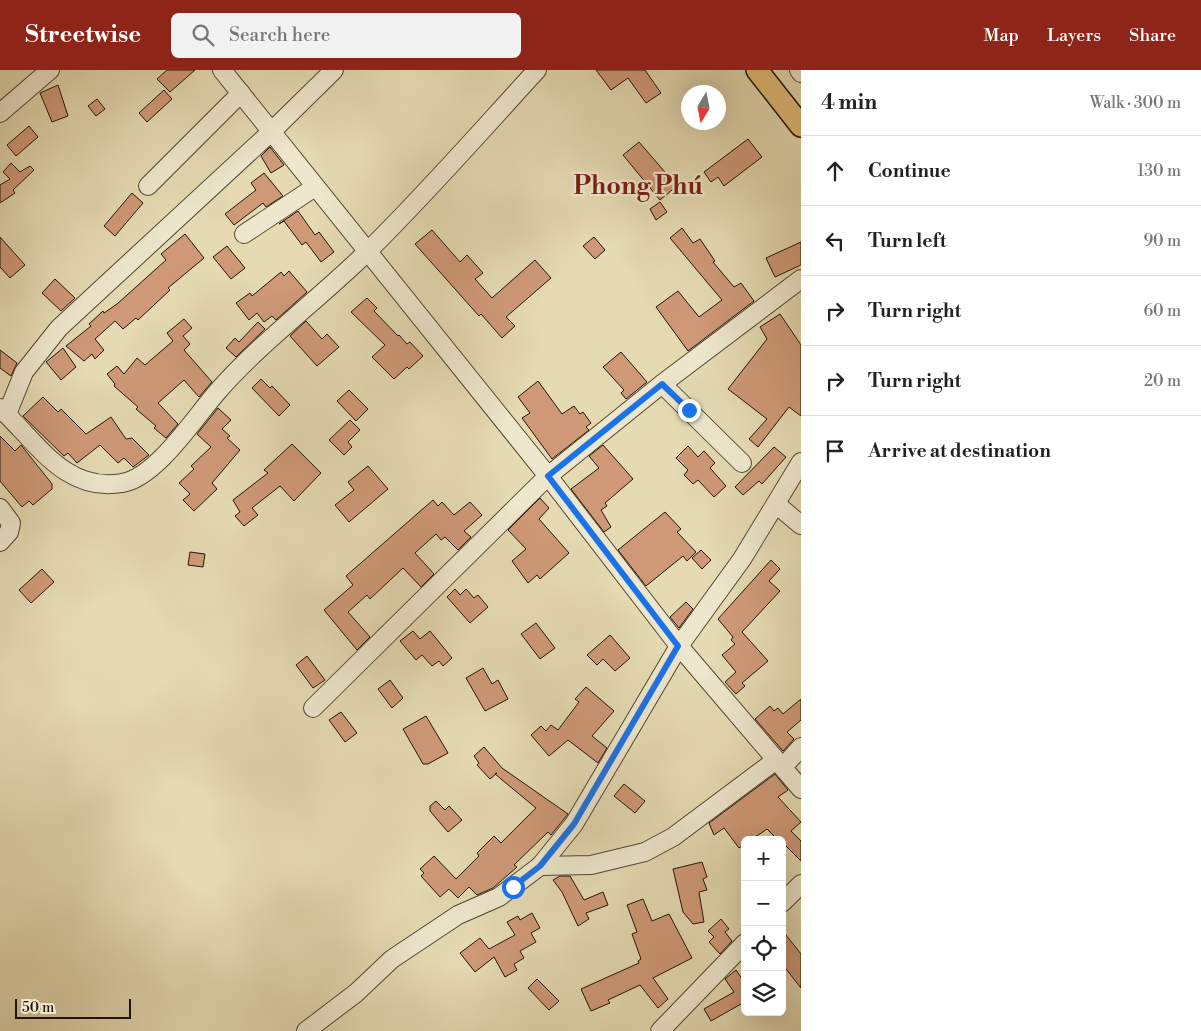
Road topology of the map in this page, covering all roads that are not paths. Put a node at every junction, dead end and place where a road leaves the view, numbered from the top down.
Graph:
1 (50, 70) edge
2 (222, 70) edge
3 (334, 70) edge
4 (537, 70) edge
5 (757, 70) edge
6 (241, 93) junction
7 (0, 113) edge
8 (801, 126) edge
9 (272, 131) junction
10 (148, 186) dead end
11 (315, 187) junction
12 (244, 234) dead end
13 (367, 252) junction
14 (801, 279) edge
15 (662, 384) junction
16 (3, 411) edge
17 (801, 462) edge
18 (742, 463) dead end
19 (548, 476) junction
20 (776, 504) junction
21 (0, 508) edge
22 (801, 525) edge
23 (0, 542) edge
24 (678, 646) junction
25 (313, 708) dead end
26 (801, 747) edge
27 (780, 764) junction
28 (801, 789) edge
29 (540, 866) junction
30 (801, 884) edge
31 (786, 899) edge
32 (741, 947) edge
33 (306, 1031) edge
34 (660, 1031) edge

1 - 7 street
2 - 6 street
3 - 9 street
4 - 13 street
5 - 8 main road
6 - 9 street
6 - 10 street
9 - 11 street
9 - 16 street
11 - 12 street
11 - 13 street
13 - 16 street
13 - 19 street
14 - 15 street
15 - 18 street
15 - 19 street
17 - 20 street
19 - 24 street
19 - 25 street
20 - 22 street
20 - 24 street
21 - 23 street
24 - 27 street
24 - 29 street
26 - 27 street
27 - 28 street
27 - 29 street
29 - 33 street
30 - 31 street
32 - 34 street

